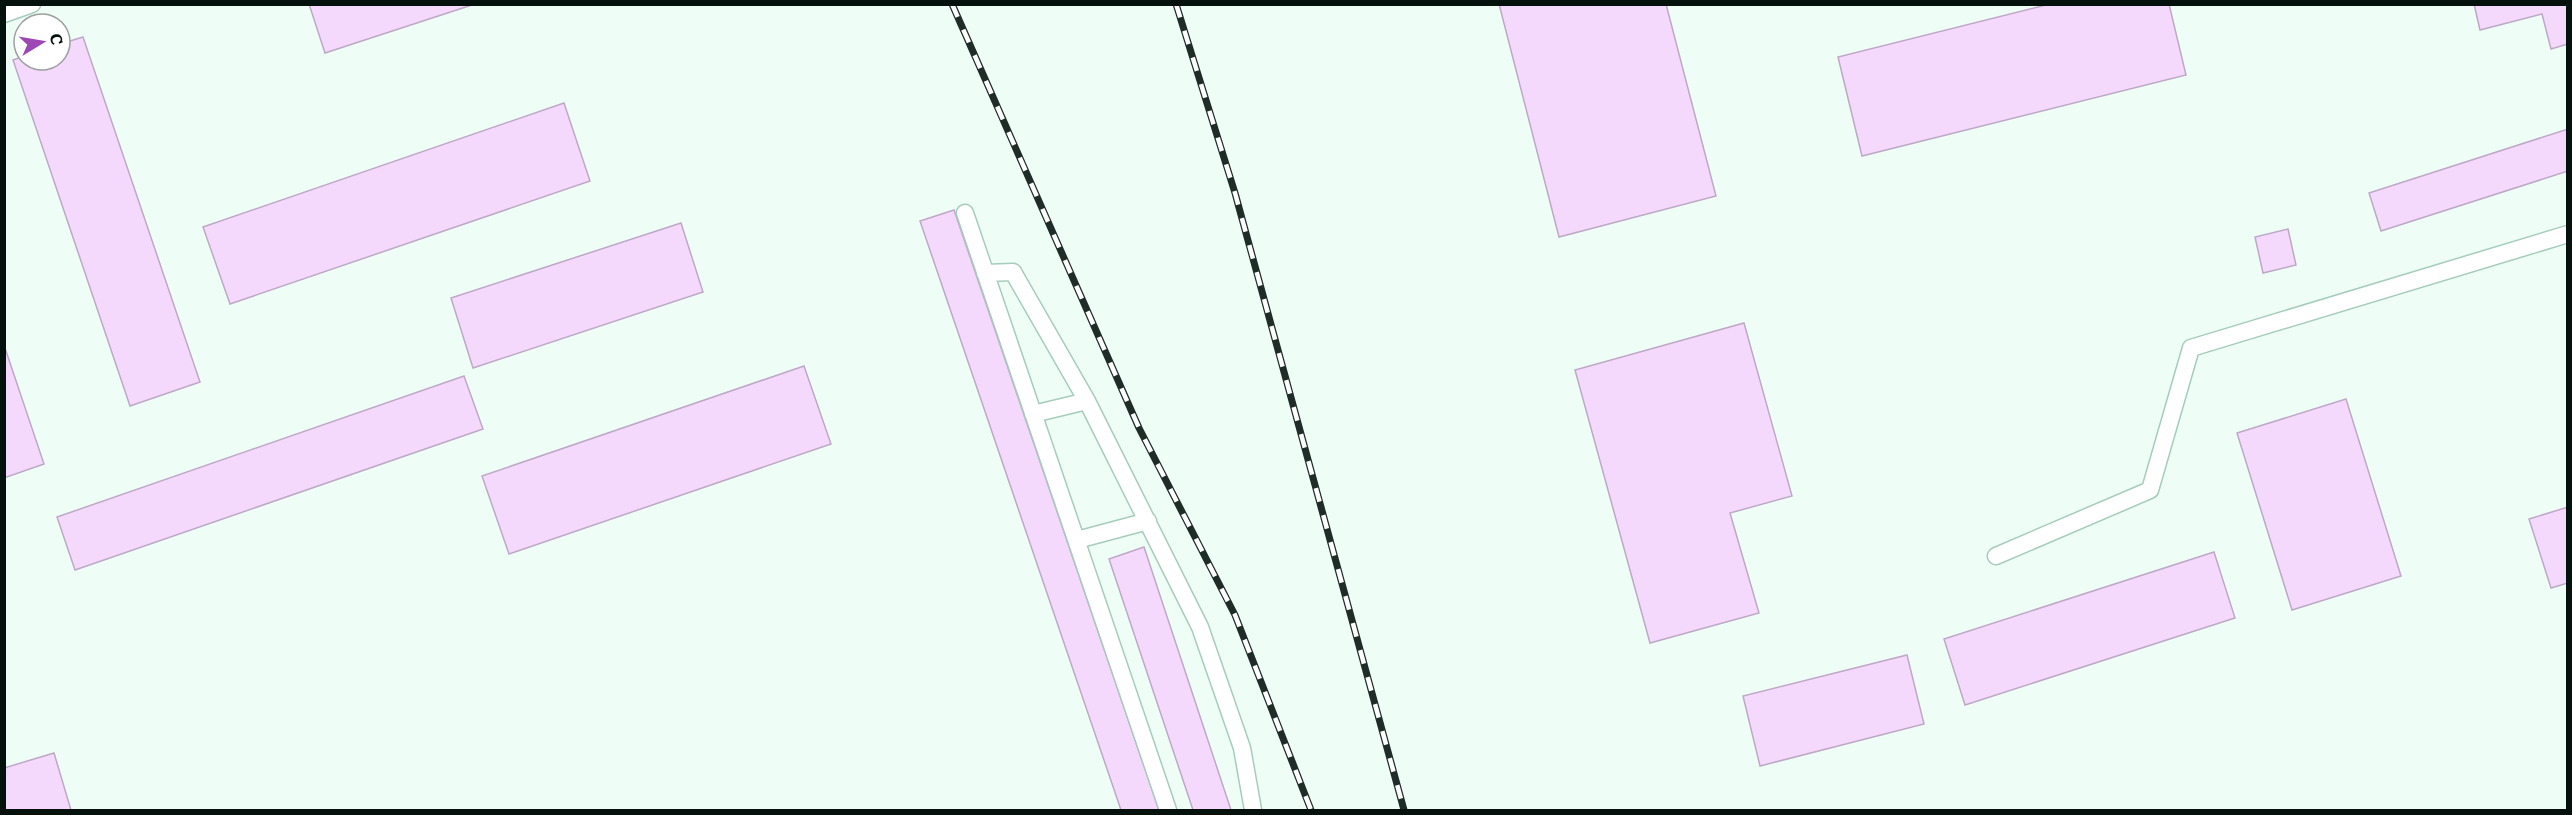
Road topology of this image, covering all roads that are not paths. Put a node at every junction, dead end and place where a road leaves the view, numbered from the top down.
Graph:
1 (32, 4) edge
2 (4, 14) edge
3 (965, 213) dead end
4 (2568, 234) edge
5 (985, 273) junction
6 (1087, 401) junction
7 (1033, 414) junction
8 (1148, 521) junction
9 (1077, 540) junction
10 (1996, 556) dead end
11 (1168, 810) edge
12 (1253, 810) edge

1 - 2 lane
3 - 5 lane
4 - 10 lane
5 - 6 lane
5 - 7 lane
6 - 7 lane
6 - 8 lane
7 - 9 lane
8 - 9 lane
8 - 12 lane
9 - 11 lane

